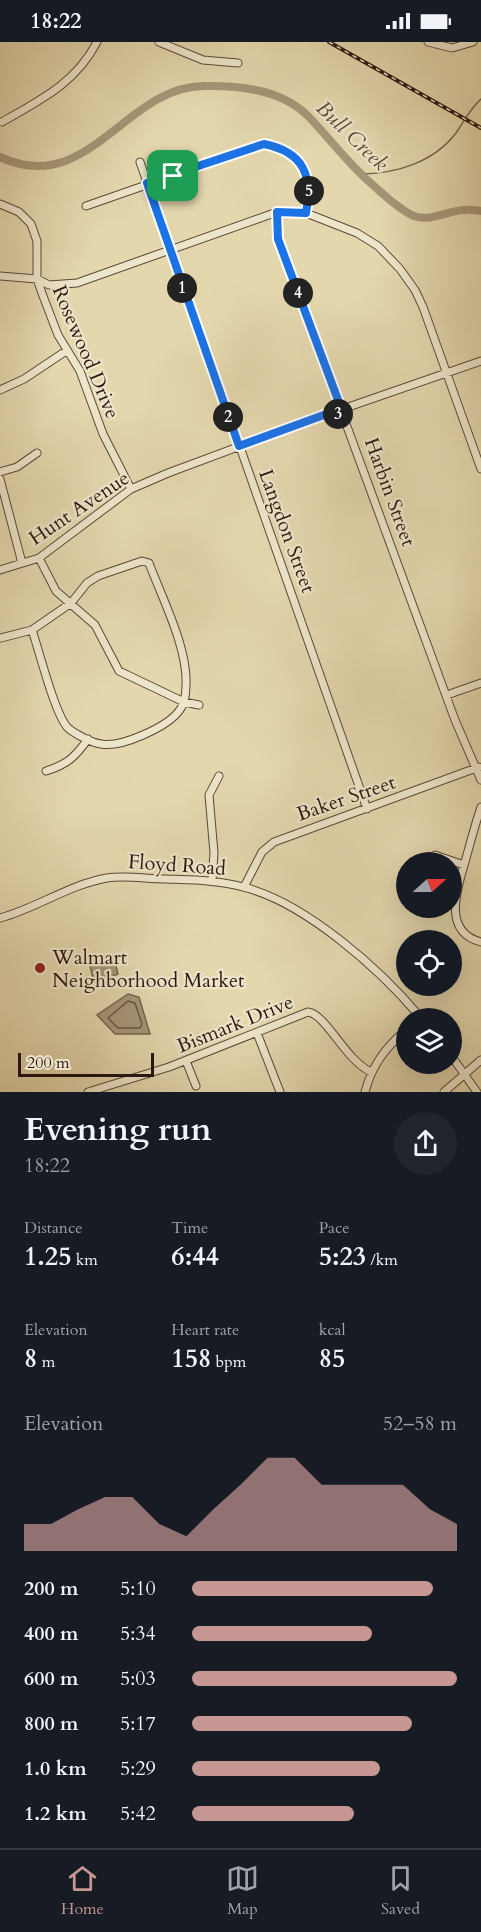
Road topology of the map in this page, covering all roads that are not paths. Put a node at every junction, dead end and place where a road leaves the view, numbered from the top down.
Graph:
1 (97, 42) edge
2 (159, 42) edge
3 (428, 42) edge
4 (472, 42) edge
5 (238, 63) dead end
6 (2, 122) dead end
7 (140, 162) dead end
8 (147, 183) junction
9 (0, 204) edge
10 (86, 206) dead end
11 (277, 212) junction
12 (306, 213) junction
13 (168, 249) junction
14 (0, 276) edge
15 (37, 279) junction
16 (66, 351) junction
17 (481, 362) edge
18 (447, 372) junction
19 (0, 390) edge
20 (343, 413) junction
21 (239, 446) junction
22 (37, 453) dead end
23 (481, 469) edge
24 (0, 472) edge
25 (0, 479) edge
26 (131, 489) junction
27 (39, 558) junction
28 (22, 563) junction
29 (0, 570) edge
30 (70, 603) junction
31 (32, 630) junction
32 (1, 638) edge
33 (481, 683) edge
34 (447, 695) junction
35 (184, 702) junction
36 (199, 705) dead end
37 (88, 739) junction
38 (479, 767) edge
39 (46, 771) dead end
40 (219, 776) dead end
41 (481, 780) edge
42 (481, 807) edge
43 (367, 809) junction
44 (464, 865) joint
45 (212, 881) junction
46 (244, 887) junction
47 (0, 918) edge
48 (481, 942) edge
49 (412, 1008) edge
50 (257, 1033) junction
51 (396, 1039) edge
52 (481, 1060) edge
53 (186, 1061) junction
54 (462, 1071) edge
55 (371, 1072) junction
56 (464, 1074) junction
57 (196, 1086) dead end
58 (88, 1092) edge
59 (280, 1092) edge
60 (365, 1092) edge
61 (444, 1092) edge
62 (477, 1092) edge

1 - 6 street
2 - 5 street
3 - 4 street
7 - 8 street, Langdon Street
8 - 10 street
8 - 12 street
8 - 13 street, Langdon Street
9 - 15 street, Rosewood Drive
11 - 12 street
11 - 13 street
11 - 20 street, Harbin Street
12 - 18 street
13 - 15 street
13 - 21 street, Langdon Street
14 - 15 street
15 - 16 street, Rosewood Drive
16 - 19 street
16 - 26 street, Rosewood Drive
17 - 18 street
18 - 20 street
18 - 23 street
20 - 21 street, Hunt Avenue
20 - 34 street, Harbin Street
21 - 26 street, Hunt Avenue
21 - 43 street, Langdon Street
22 - 24 street
25 - 28 street
26 - 27 street, Hunt Avenue
27 - 28 street, Hunt Avenue
27 - 30 street
28 - 29 street, Hunt Avenue
30 - 31 street
30 - 35 street
30 - 35 street
31 - 32 street
31 - 37 street
33 - 34 street
34 - 38 street, Harbin Street
35 - 36 street
35 - 37 street
37 - 39 street
38 - 41 street, Harbin Street
38 - 43 street, Baker Street
40 - 45 street
42 - 44 street
43 - 46 street, Baker Street
44 - 48 street
45 - 46 street, Floyd Road
45 - 47 street, Floyd Road
46 - 49 street, Floyd Road
50 - 53 street, Bismark Drive
50 - 55 street, Bismark Drive
50 - 59 street
51 - 55 street
52 - 56 street
53 - 57 street
53 - 58 street, Bismark Drive
54 - 56 street
55 - 60 street
56 - 61 street
56 - 62 street

